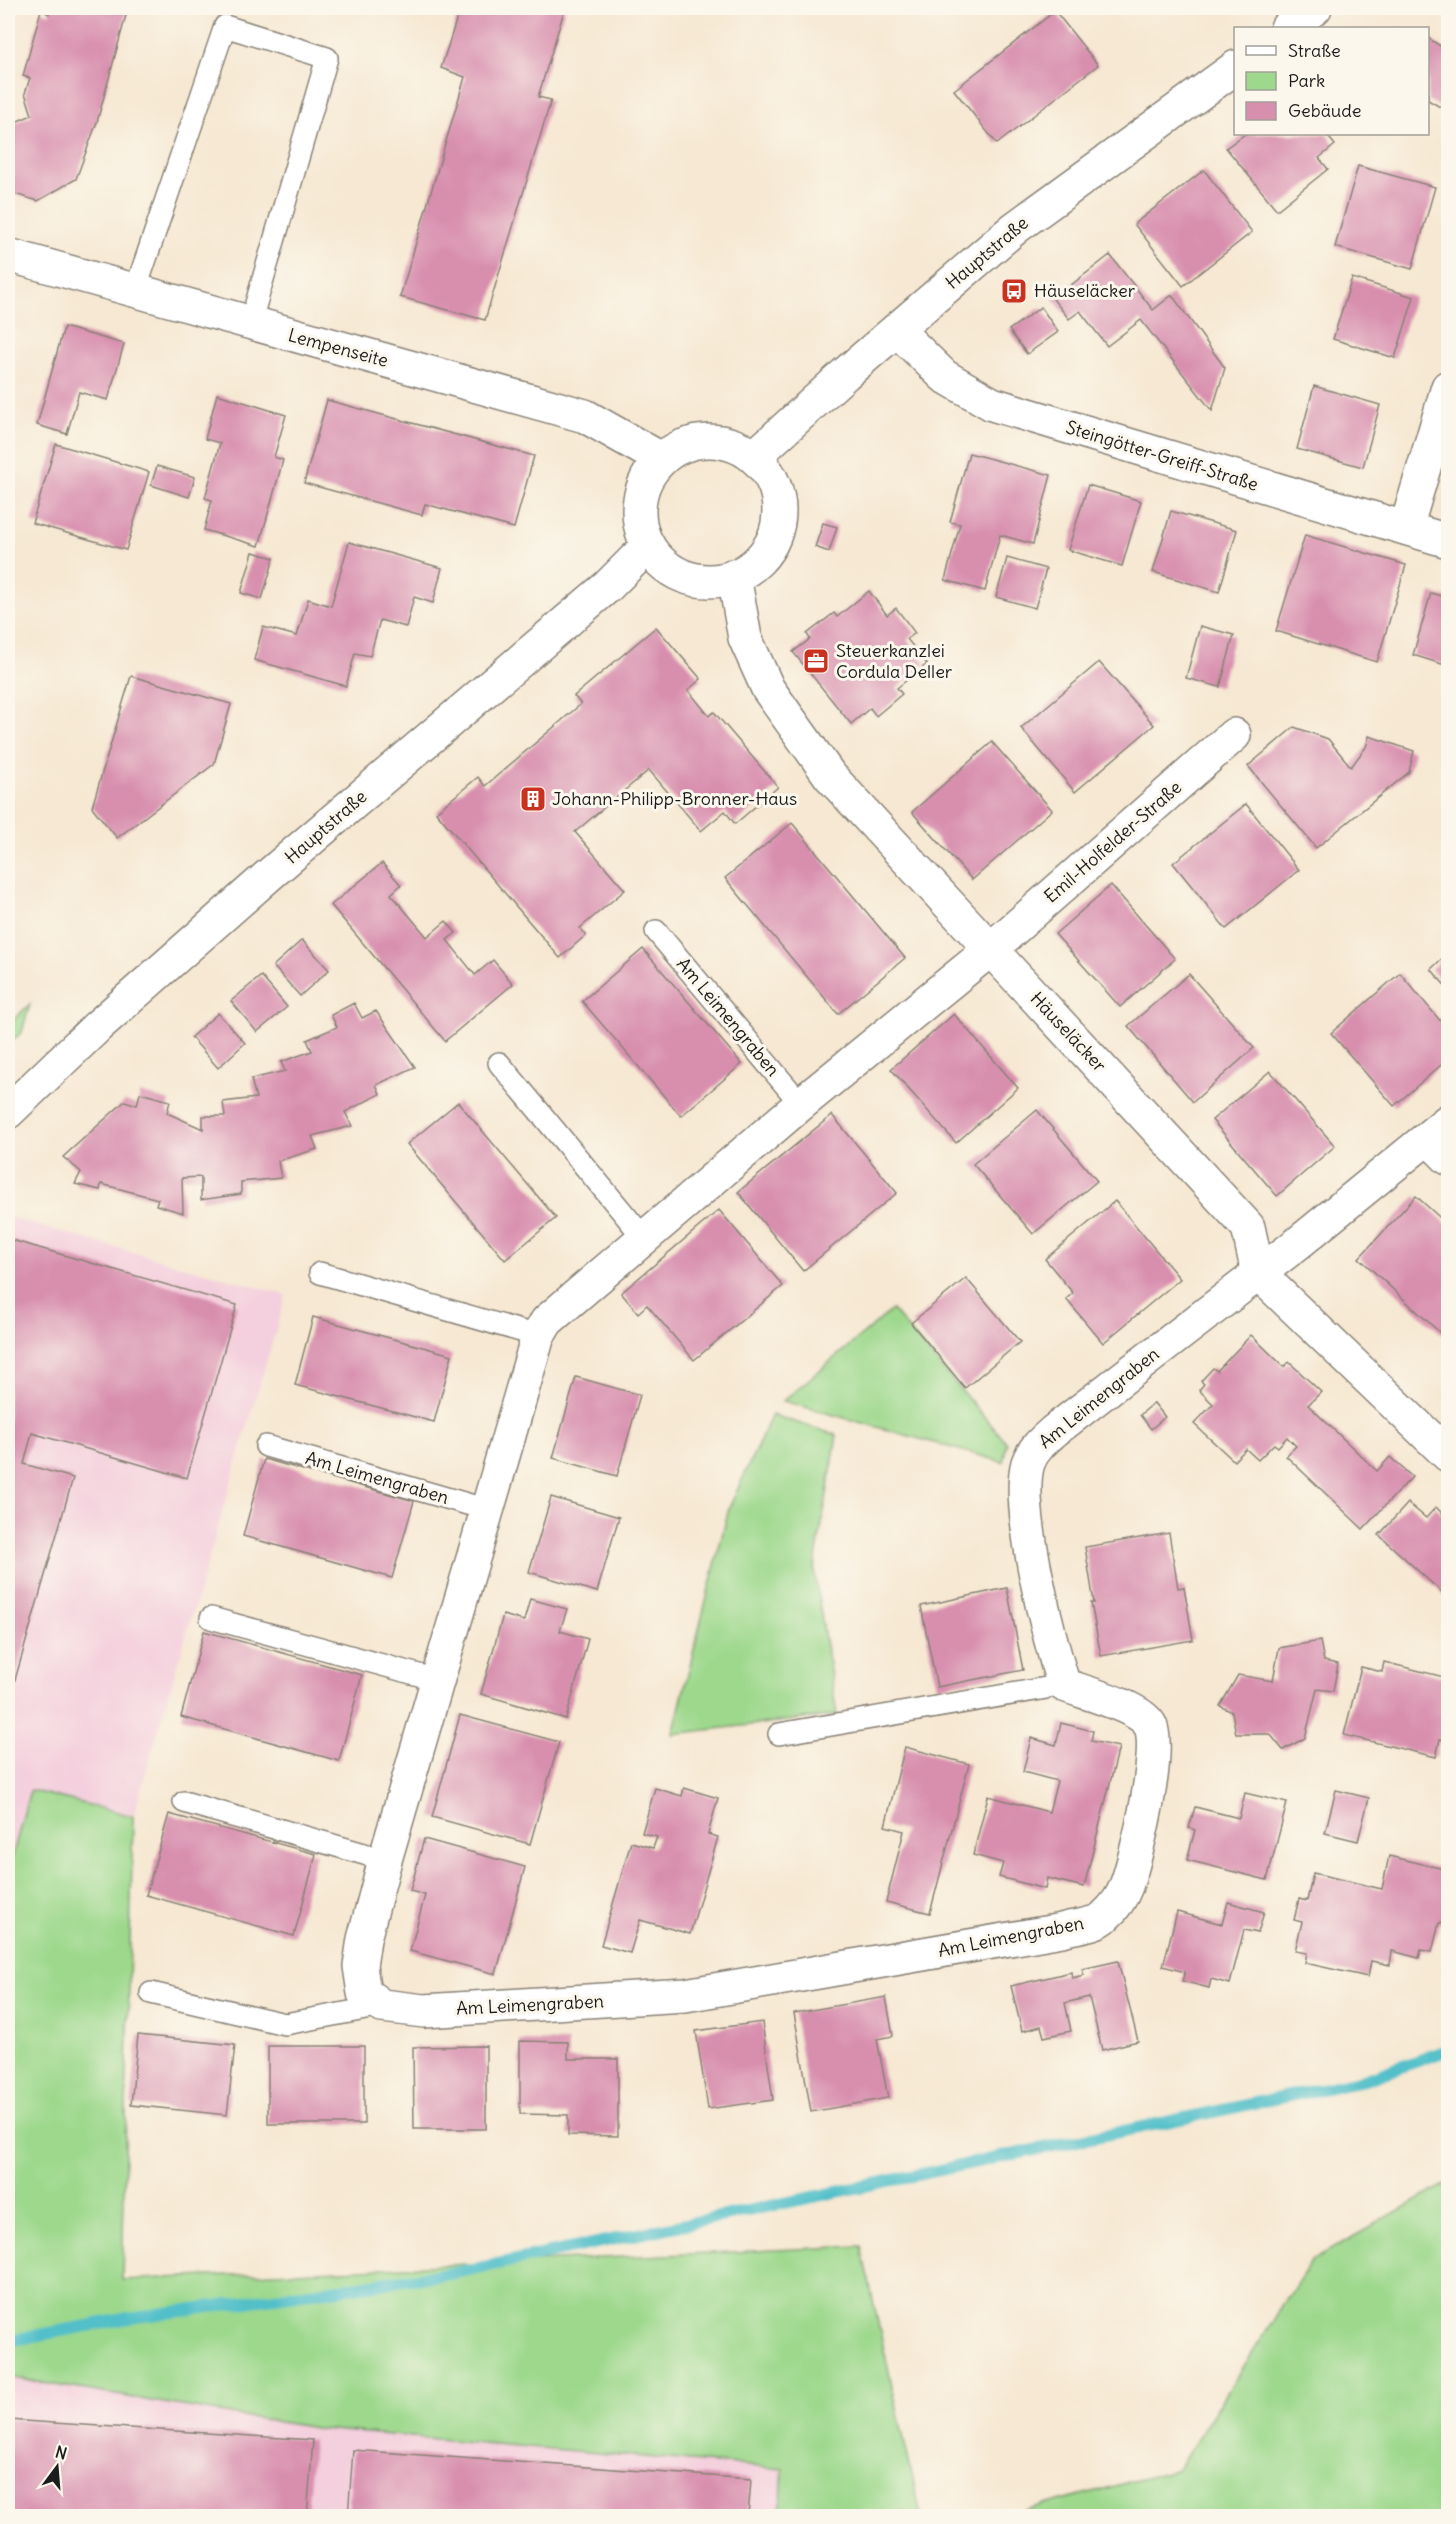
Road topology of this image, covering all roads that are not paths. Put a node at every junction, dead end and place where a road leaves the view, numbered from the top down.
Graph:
1 (1315, 8) edge
2 (1288, 27) edge
3 (1234, 68) edge
4 (8, 255) edge
5 (135, 291) junction
6 (250, 324) junction
7 (897, 330) junction
8 (1449, 387) edge
9 (754, 457) junction
10 (661, 459) junction
11 (1406, 528) junction
12 (1449, 541) edge
13 (648, 546) junction
14 (734, 576) junction
15 (1234, 735) dead end
16 (656, 931) dead end
17 (991, 949) junction
18 (500, 1063) dead end
19 (801, 1104) junction
20 (8, 1112) edge
21 (1442, 1139) edge
22 (644, 1238) junction
23 (320, 1273) dead end
24 (1258, 1273) junction
25 (538, 1336) junction
26 (266, 1446) dead end
27 (1449, 1455) edge
28 (488, 1510) junction
29 (211, 1618) dead end
30 (437, 1680) junction
31 (1064, 1685) junction
32 (779, 1734) dead end
33 (184, 1802) dead end
34 (385, 1860) junction
35 (150, 1993) dead end
36 (382, 2006) junction

1 - 2 street
3 - 7 street, Hauptstraße
4 - 5 street, Lempenseite
5 - 6 street, Lempenseite
5 - 6 lane
6 - 10 street, Lempenseite
7 - 9 street, Hauptstraße
7 - 11 street, Steingötter-Greiff-Straße
8 - 11 street
9 - 10 street
9 - 14 street
10 - 13 street
11 - 12 street, Steingötter-Greiff-Straße
13 - 14 street
13 - 20 street, Hauptstraße
14 - 17 street, Häuseläcker
15 - 17 street, Emil-Holfelder-Straße
16 - 19 lane, Am Leimengraben
17 - 19 street
17 - 24 street, Häuseläcker
18 - 22 lane
19 - 22 street
21 - 24 street, Am Leimengraben
22 - 25 street
23 - 25 lane
24 - 27 street
24 - 31 street, Am Leimengraben
25 - 28 street
26 - 28 lane, Am Leimengraben
28 - 30 street
29 - 30 lane
30 - 34 street
31 - 32 lane
31 - 36 street, Am Leimengraben
33 - 34 lane
34 - 36 street
35 - 36 lane, Am Leimengraben

